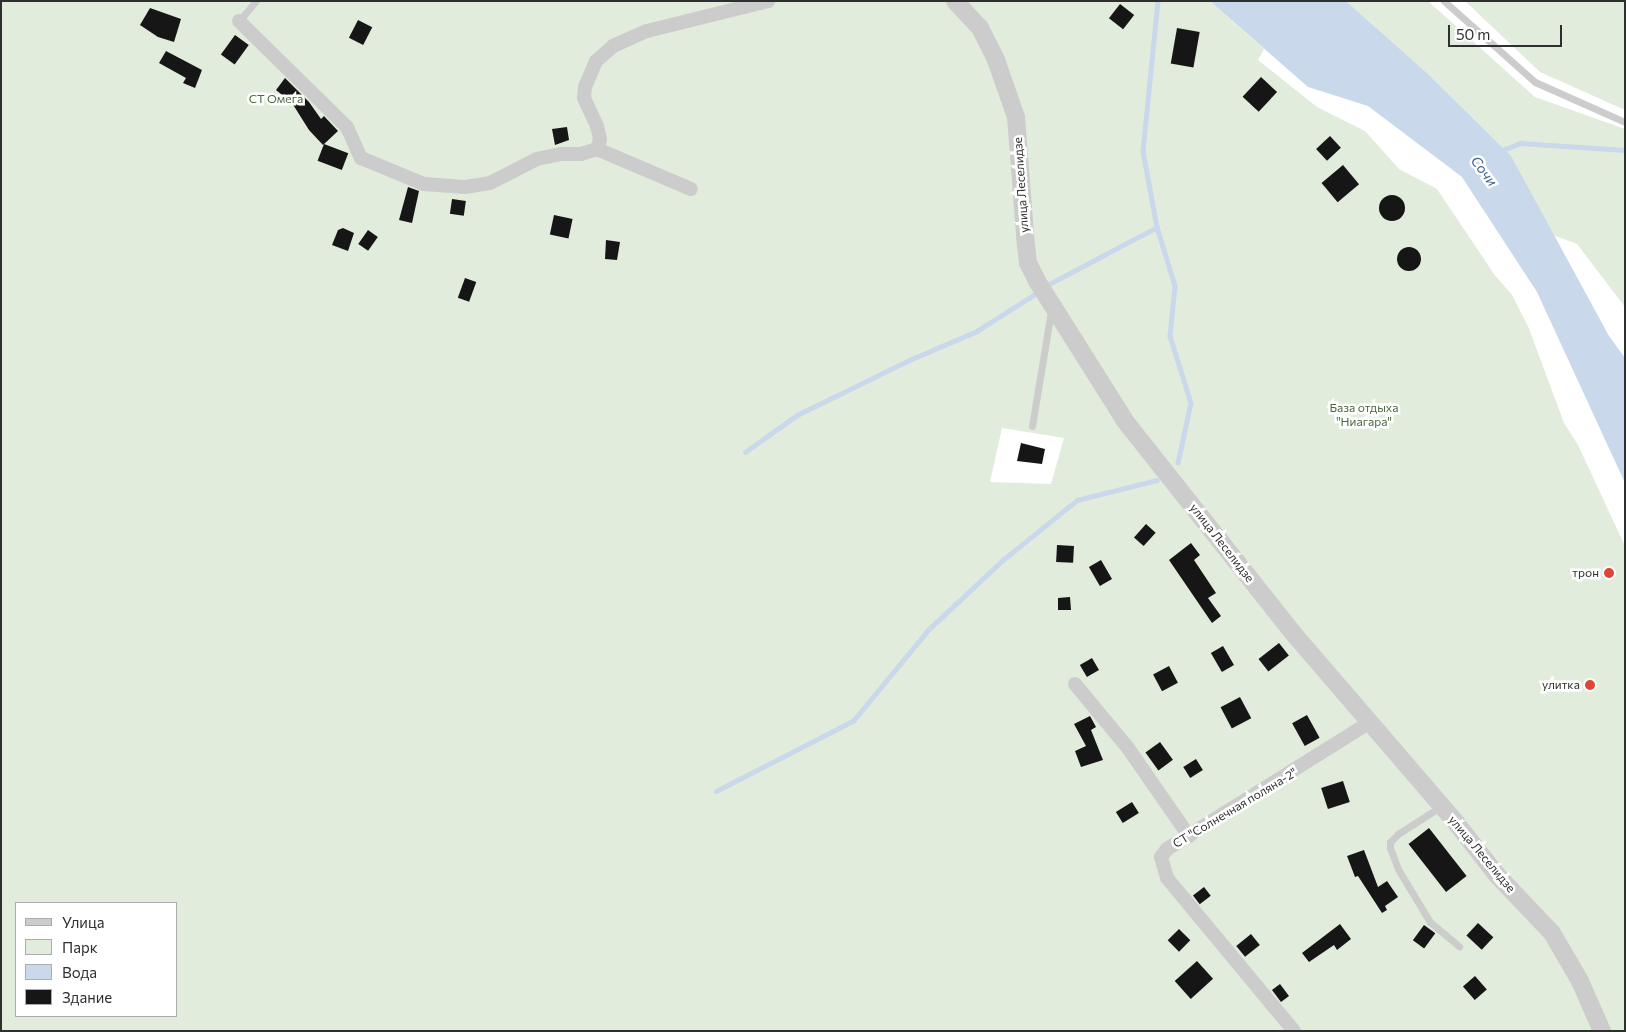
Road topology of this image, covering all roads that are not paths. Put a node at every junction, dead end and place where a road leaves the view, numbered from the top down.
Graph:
1 (256, 1) edge
2 (768, 1) edge
3 (955, 1) edge
4 (1444, 1) edge
5 (239, 21) joint
6 (1625, 122) edge
7 (597, 149) junction
8 (691, 189) dead end
9 (1052, 306) junction
10 (1032, 426) dead end
11 (1075, 684) dead end
12 (1370, 722) junction
13 (1442, 806) junction
14 (1189, 836) junction
15 (1459, 946) dead end
16 (1294, 1031) edge
17 (1602, 1031) edge

1 - 5 lane
2 - 7 street
3 - 9 street, улица Леселидзе
4 - 6 lane
5 - 7 street
7 - 8 street
9 - 10 lane
9 - 12 street, улица Леселидзе
11 - 14 street
12 - 13 street, улица Леселидзе
12 - 14 street, СТ "Солнечная поляна-2"
13 - 15 lane
13 - 17 street, улица Леселидзе
14 - 16 street, СТ "Солнечная поляна-2"

